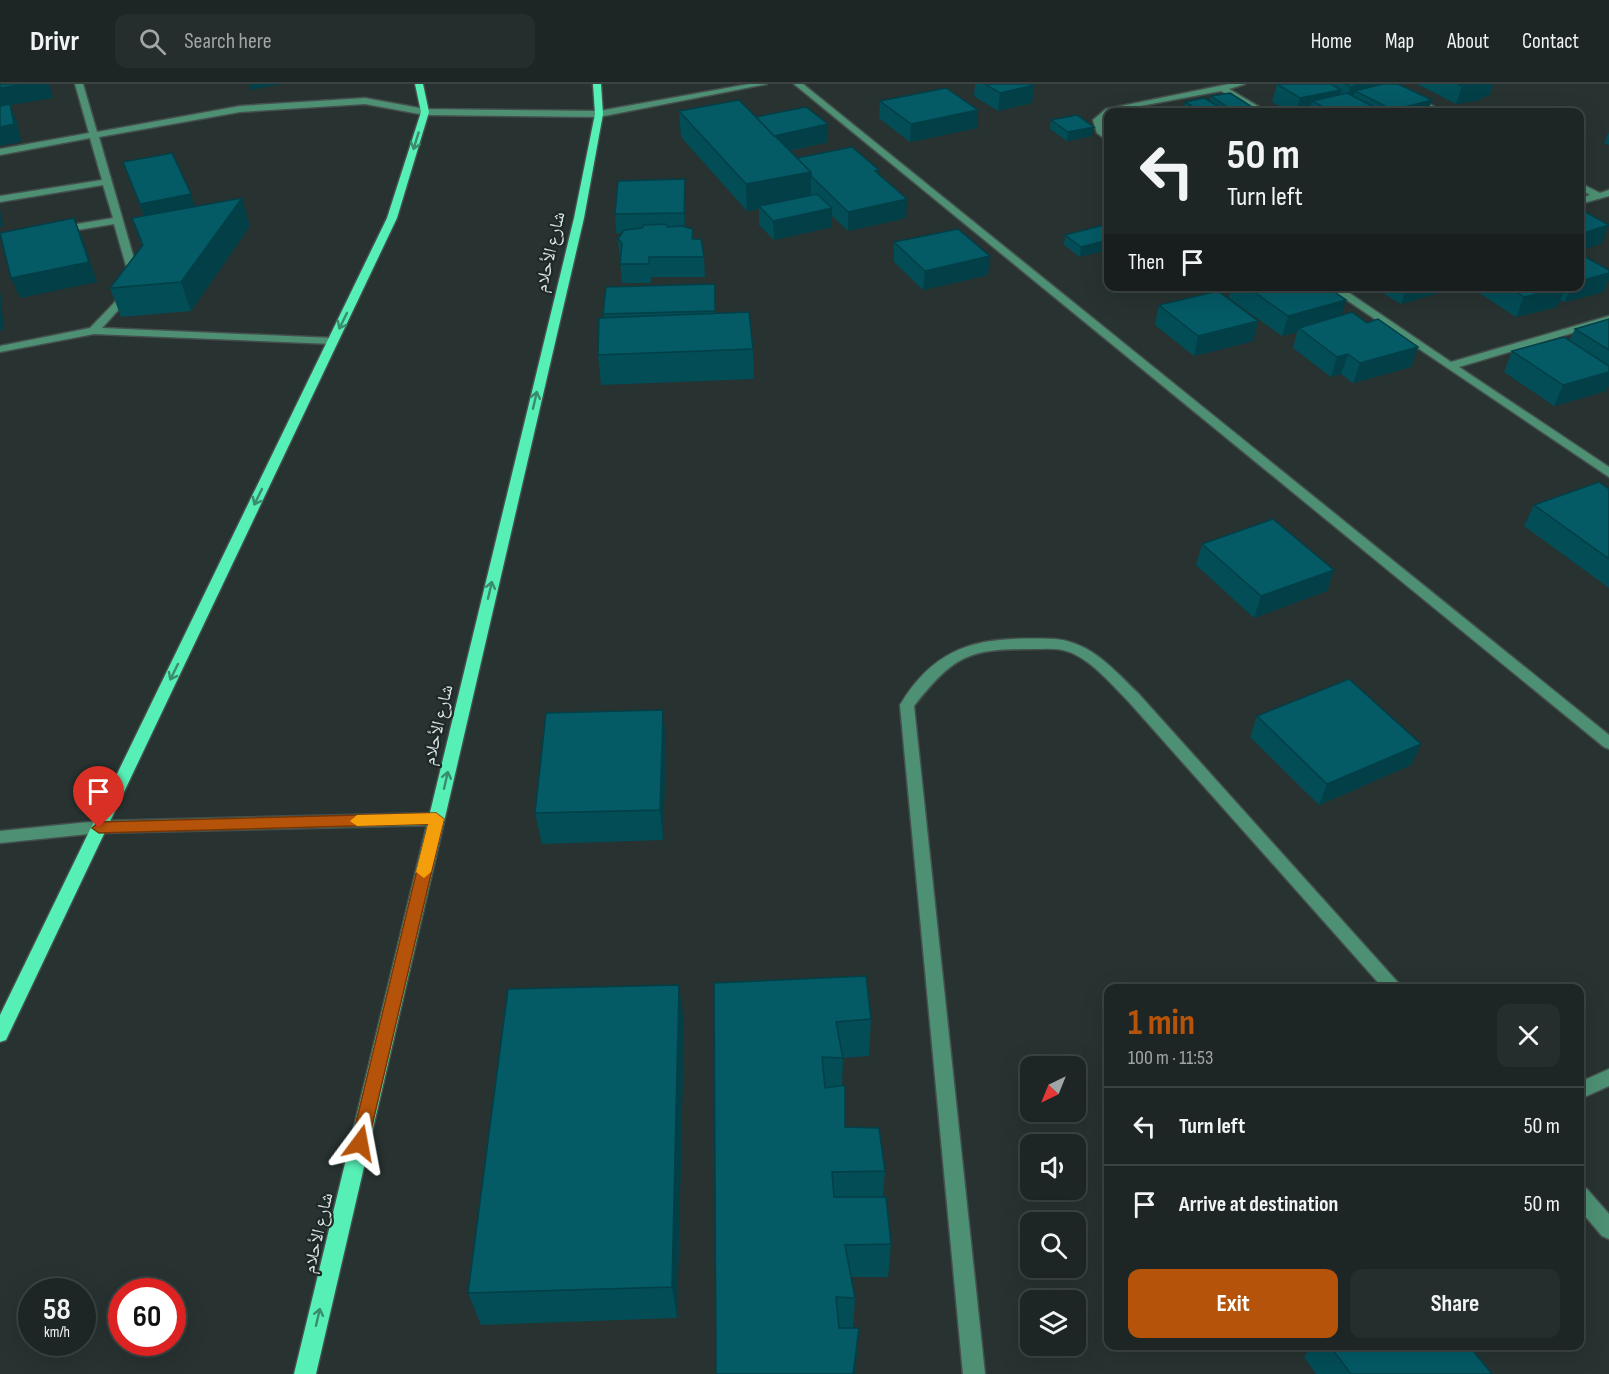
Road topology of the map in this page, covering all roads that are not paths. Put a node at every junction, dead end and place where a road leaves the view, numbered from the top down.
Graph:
1 (79, 84) edge
2 (419, 84) edge
3 (597, 84) edge
4 (763, 84) edge
5 (798, 84) edge
6 (1241, 84) edge
7 (1386, 84) edge
8 (1222, 88) junction
9 (1124, 108) edge
10 (1257, 108) edge
11 (1432, 108) edge
12 (425, 112) junction
13 (599, 114) junction
14 (1104, 115) edge
15 (94, 135) junction
16 (1104, 135) edge
17 (0, 152) edge
18 (107, 182) junction
19 (1584, 188) edge
20 (1604, 195) edge
21 (0, 199) edge
22 (1584, 200) edge
23 (118, 220) junction
24 (47, 232) edge
25 (1338, 291) edge
26 (1609, 319) edge
27 (94, 331) junction
28 (333, 341) junction
29 (0, 349) edge
30 (1450, 366) junction
31 (1609, 472) edge
32 (1609, 743) edge
33 (436, 819) junction
34 (99, 828) junction
35 (0, 837) edge
36 (1390, 984) edge
37 (0, 1034) edge
38 (1609, 1077) edge
39 (1584, 1089) edge
40 (1584, 1200) edge
41 (1609, 1228) edge
42 (305, 1374) edge
43 (974, 1374) edge

1 - 15 street
2 - 12 main road
3 - 13 main road, شارع الأحلام
4 - 13 street
5 - 32 street
6 - 8 street
7 - 11 street
8 - 9 street
8 - 10 street
12 - 13 street
12 - 15 street
12 -> 28 main road
33 -> 13 main road, شارع الأحلام
14 - 16 street
15 - 17 street
15 - 18 street
18 - 21 street
18 - 23 street
19 - 20 street
20 - 22 street
23 - 24 street
23 - 27 street
25 - 30 street
26 - 30 street
27 - 28 street
27 - 29 street
28 -> 34 main road
30 - 31 street
33 - 34 street
42 -> 33 main road, شارع الأحلام
34 - 35 street
34 - 37 main road
36 - 43 street
38 - 39 street
40 - 41 street

